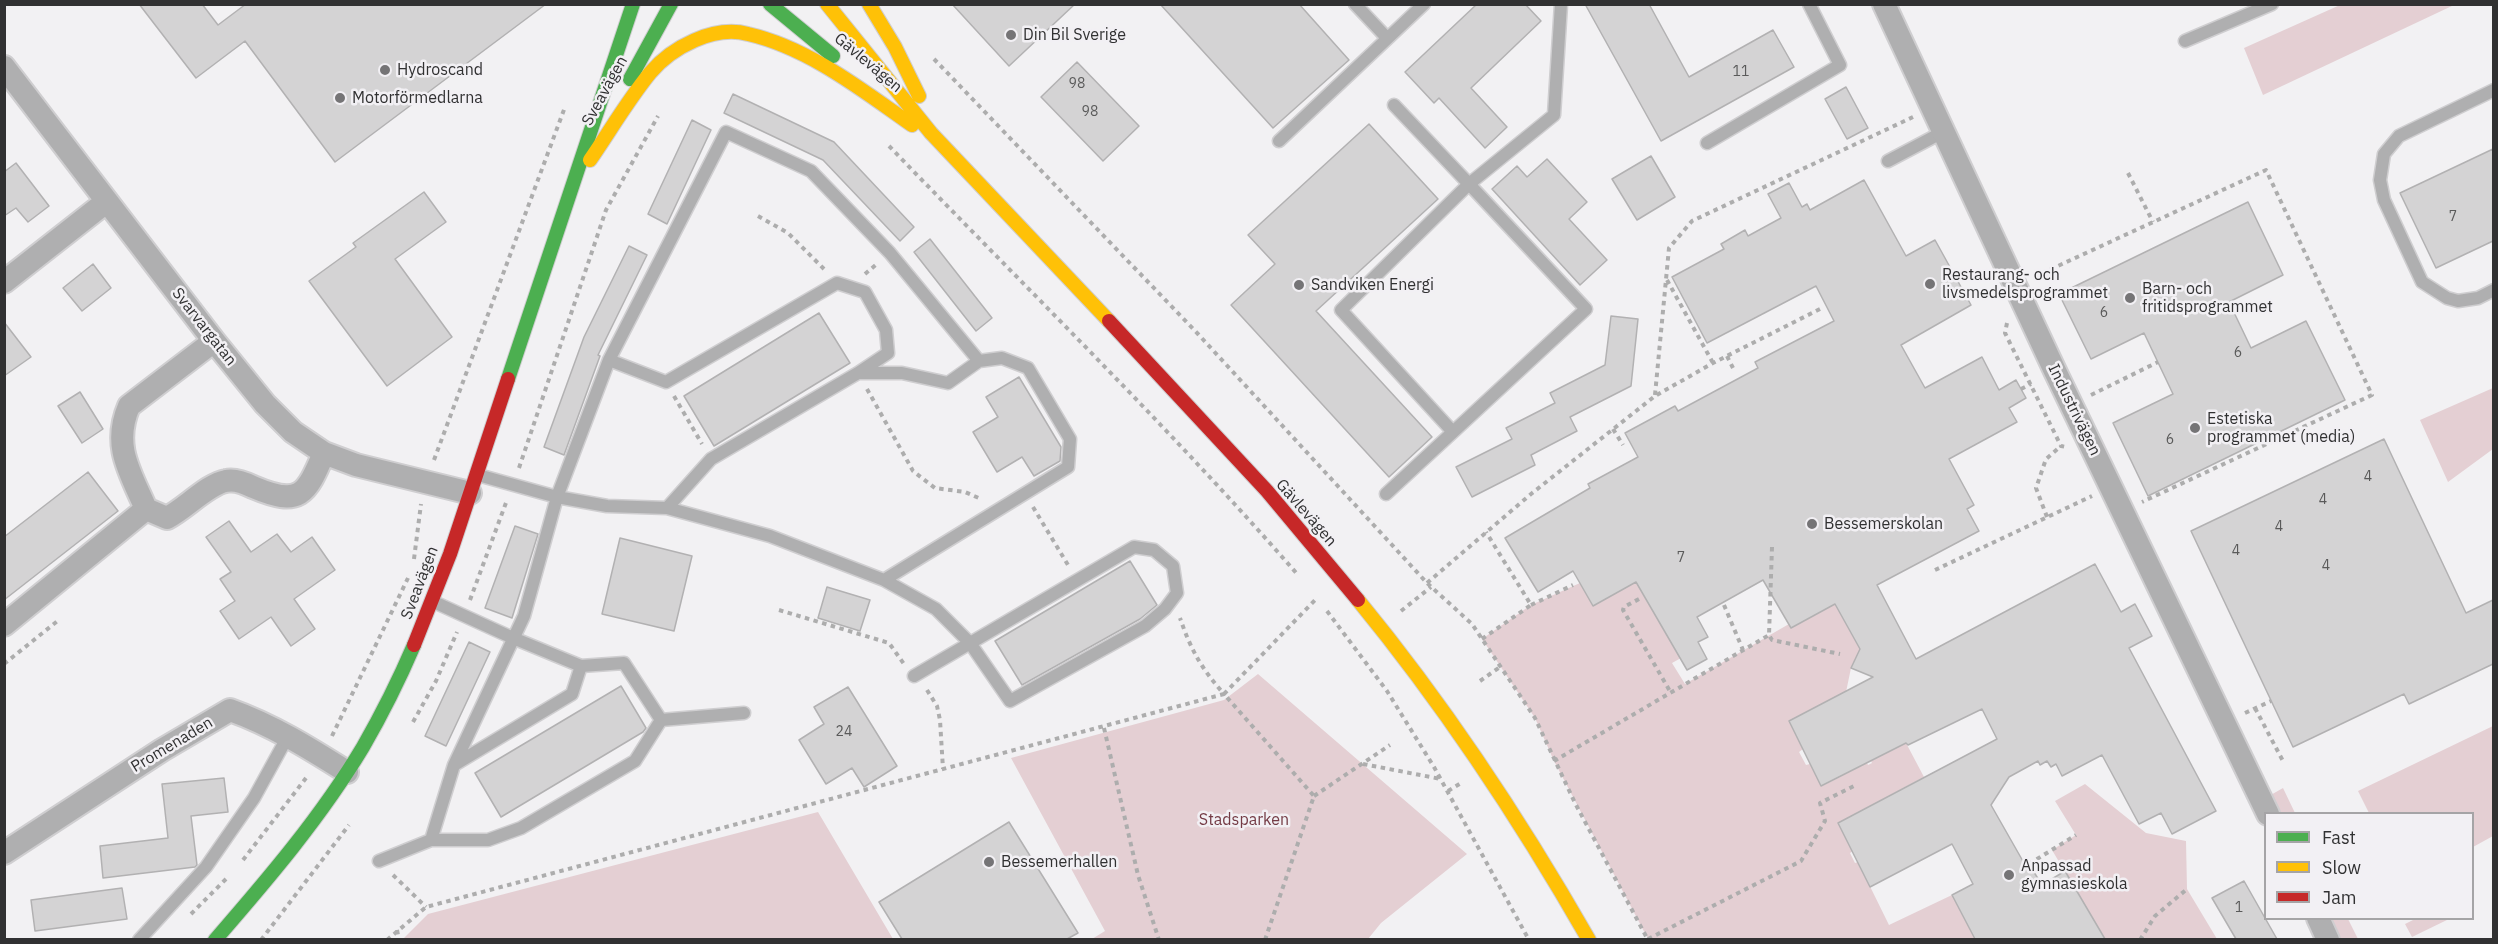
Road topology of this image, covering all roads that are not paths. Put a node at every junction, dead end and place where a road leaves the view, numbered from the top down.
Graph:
1 (633, 4) edge
2 (671, 4) edge
3 (770, 4) edge
4 (827, 4) edge
5 (869, 4) edge
6 (1355, 4) edge
7 (1424, 4) edge
8 (1561, 4) edge
9 (1809, 4) edge
10 (1884, 4) edge
11 (2272, 4) edge
12 (1387, 38) junction
13 (2186, 41) dead end
14 (4, 68) edge
15 (2493, 90) edge
16 (1394, 105) dead end
17 (1943, 132) junction
18 (1279, 141) dead end
19 (1707, 143) dead end
20 (945, 149) junction
21 (1888, 161) dead end
22 (1469, 184) junction
23 (567, 194) junction
24 (106, 202) junction
25 (4, 282) edge
26 (2493, 290) edge
27 (214, 341) junction
28 (609, 360) junction
29 (979, 361) junction
30 (858, 373) junction
31 (1453, 432) junction
32 (324, 453) junction
33 (473, 484) junction
34 (1386, 494) dead end
35 (557, 497) junction
36 (667, 508) junction
37 (146, 509) junction
38 (884, 580) junction
39 (433, 602) junction
40 (4, 625) edge
41 (513, 638) junction
42 (970, 643) junction
43 (581, 666) junction
44 (914, 676) road end
45 (744, 713) dead end
46 (661, 720) junction
47 (288, 736) junction
48 (454, 765) junction
49 (347, 772) junction
50 (2268, 812) edge
51 (431, 840) junction
52 (4, 853) edge
53 (379, 861) road end
54 (2319, 920) edge
55 (139, 939) edge
56 (215, 939) edge
57 (1589, 939) edge
58 (2328, 939) edge

1 - 23 main road, Sveavägen
2 - 23 main road, Sveavägen
3 - 20 main road, Gävlevägen
4 - 20 main road, Gävlevägen
5 - 20 main road
6 - 12 lane
7 - 12 lane
8 - 22 lane
9 - 19 lane
10 - 17 street, Industrivägen
11 - 13 lane
12 - 18 lane
14 - 24 street, Svarvargatan
15 - 26 lane
16 - 22 lane
17 - 21 lane
17 - 50 street, Industrivägen
20 - 23 main road
20 - 57 main road, Gävlevägen
22 - 31 lane
22 - 31 lane
23 - 33 main road, Sveavägen
24 - 25 street
24 - 27 street, Svarvargatan
27 - 32 street, Svarvargatan
27 - 37 street
28 - 29 lane
28 - 30 lane
28 - 35 lane
29 - 30 lane
29 - 38 lane
30 - 36 lane
31 - 34 lane
32 - 33 street, Svarvargatan
32 - 37 street
33 - 35 lane
33 - 39 main road, Sveavägen
35 - 36 lane
35 - 41 lane
36 - 38 lane
37 - 40 street
38 - 42 lane
39 - 41 lane
39 - 49 main road, Sveavägen
41 - 43 lane
41 - 48 lane
42 - 42 lane
42 - 44 lane
43 - 46 lane
43 - 48 lane
45 - 46 lane
46 - 51 lane
47 - 49 street, Promenaden
47 - 52 street, Promenaden
47 - 55 lane
48 - 51 lane
49 - 56 main road, Sveavägen
51 - 53 lane
54 - 58 street

